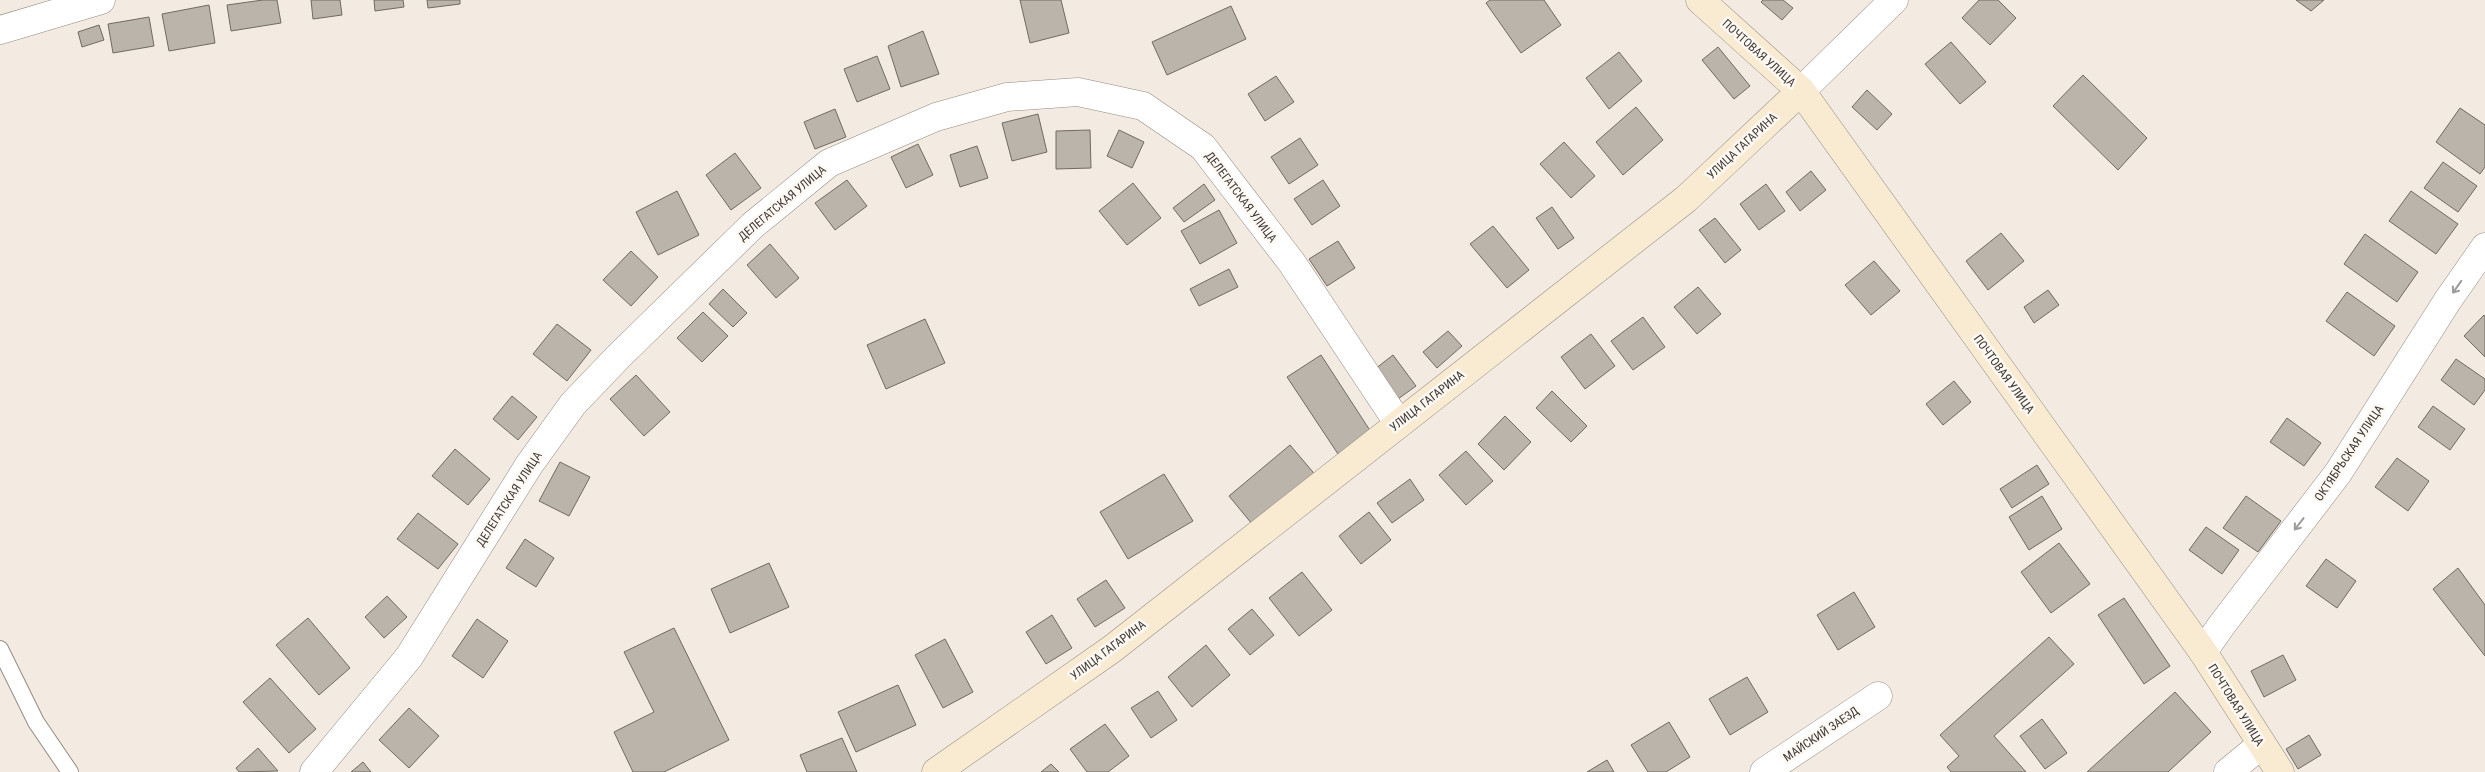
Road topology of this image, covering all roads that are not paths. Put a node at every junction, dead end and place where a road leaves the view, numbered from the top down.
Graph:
1 (101, 0) edge
2 (1700, 0) edge
3 (1894, 0) edge
4 (0, 30) edge
5 (1801, 91) junction
6 (2485, 247) edge
7 (1398, 424) junction
8 (0, 649) edge
9 (2203, 652) junction
10 (1878, 696) dead end
11 (2261, 745) junction
12 (70, 772) edge
13 (314, 772) edge
14 (936, 772) edge
15 (1764, 772) edge
16 (2228, 772) edge
17 (2280, 772) edge

1 - 4 street
2 - 5 main road, ПОЧТОВАЯ УЛИЦА
3 - 5 street, УЛИЦА ГАГАРИНА
5 - 7 main road, УЛИЦА ГАГАРИНА
5 - 9 main road, ПОЧТОВАЯ УЛИЦА
6 -> 9 street, ОКТЯБРЬСКАЯ УЛИЦА
7 - 13 street, ДЕЛЕГАТСКАЯ УЛИЦА
7 - 14 main road, УЛИЦА ГАГАРИНА
8 - 12 lane
9 - 11 main road, ПОЧТОВАЯ УЛИЦА
10 - 15 street, МАЙСКИЙ ЗАЕЗД
11 - 16 street
11 - 17 main road, ПОЧТОВАЯ УЛИЦА

